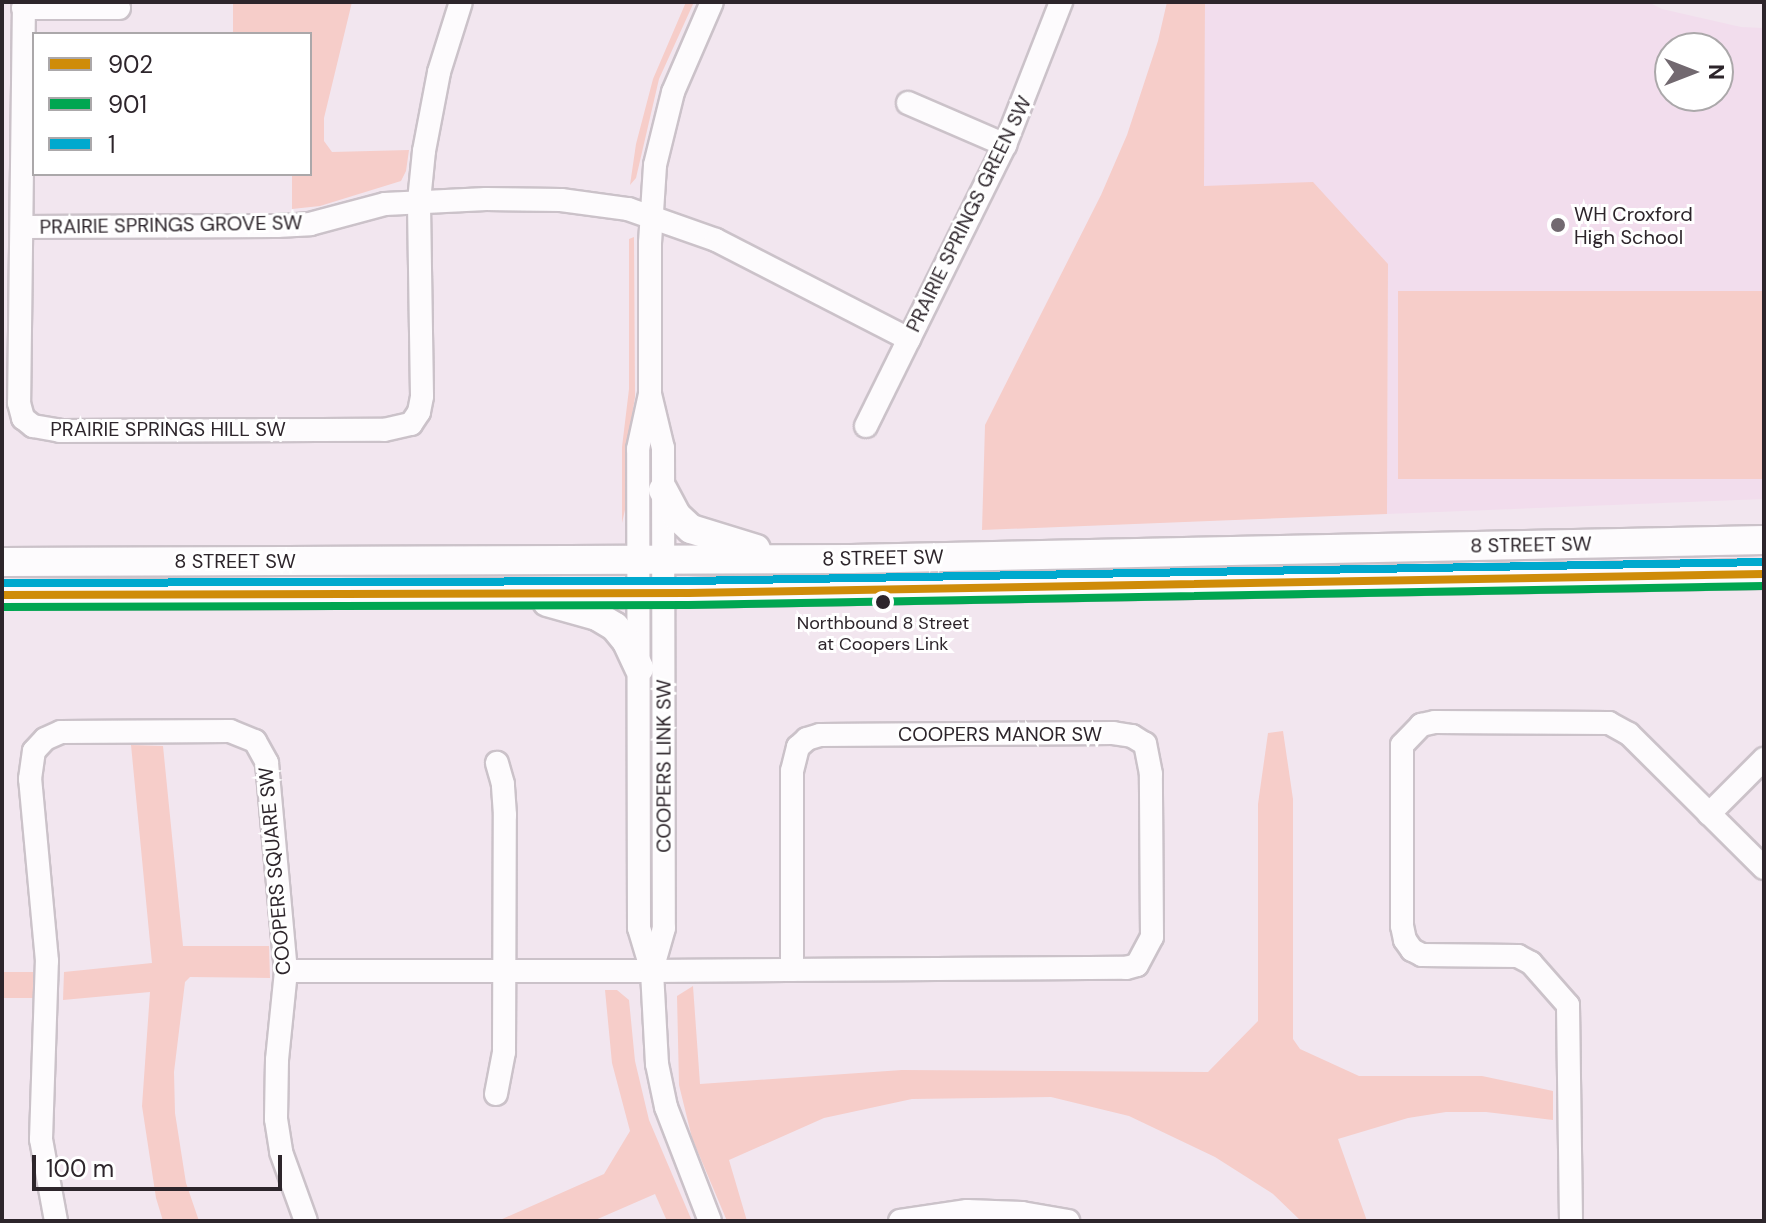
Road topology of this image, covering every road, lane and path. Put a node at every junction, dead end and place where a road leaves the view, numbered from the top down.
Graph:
1 (461, 2) edge
2 (712, 2) edge
3 (1061, 2) edge
4 (24, 5) edge
5 (119, 8) dead end
6 (908, 103) dead end
7 (1005, 145) junction
8 (419, 201) junction
9 (651, 217) junction
10 (22, 227) junction
11 (909, 339) junction
12 (650, 394) junction
13 (866, 426) dead end
14 (663, 490) junction
15 (1764, 540) edge
16 (792, 559) junction
17 (651, 560) junction
18 (2, 562) edge
19 (1764, 574) edge
20 (516, 593) junction
21 (651, 593) junction
22 (2, 595) edge
23 (639, 668) junction
24 (1764, 759) edge
25 (497, 763) dead end
26 (1709, 814) junction
27 (1764, 868) edge
28 (792, 970) junction
29 (286, 971) junction
30 (505, 971) junction
31 (652, 971) junction
32 (496, 1094) dead end
33 (56, 1221) edge
34 (306, 1221) edge
35 (710, 1221) edge
36 (900, 1221) edge
37 (1068, 1221) edge
38 (1571, 1221) edge

1 - 8 street
2 - 9 street
3 - 7 street, PRAIRIE SPRINGS GREEN SW
4 - 5 street
4 - 10 street, PRAIRIE SPRINGS HILL SW
6 - 7 street
7 - 11 street, PRAIRIE SPRINGS GREEN SW
8 - 9 street, PRAIRIE SPRINGS GROVE SW
8 - 10 street, PRAIRIE SPRINGS GROVE SW
8 - 10 street, PRAIRIE SPRINGS HILL SW
9 - 11 street, PRAIRIE SPRINGS GREEN SW
9 - 12 street
11 - 13 street
12 - 14 street
12 - 17 street
14 - 16 main road
14 - 17 street
15 - 16 main road, 8 STREET SW
16 - 17 main road, 8 STREET SW
17 - 18 main road, 8 STREET SW
17 - 21 street, COOPERS LINK SW
19 - 21 main road, 8 STREET SW
20 - 21 main road, 8 STREET SW
20 - 22 main road, 8 STREET SW
20 - 23 main road
21 - 23 street, COOPERS LINK SW
21 - 31 street, COOPERS LINK SW
23 - 31 street, COOPERS LINK SW
24 - 26 street
25 - 30 street
26 - 27 street
26 - 38 street
28 - 28 street, COOPERS MANOR SW
28 - 31 street, COOPERS MANOR SW
29 - 30 street, COOPERS MANOR SW
29 - 33 street, COOPERS SQUARE SW
29 - 34 street, COOPERS SQUARE SW
30 - 31 street, COOPERS MANOR SW
30 - 32 street
31 - 35 street, COOPERS LINK SW
36 - 37 street

